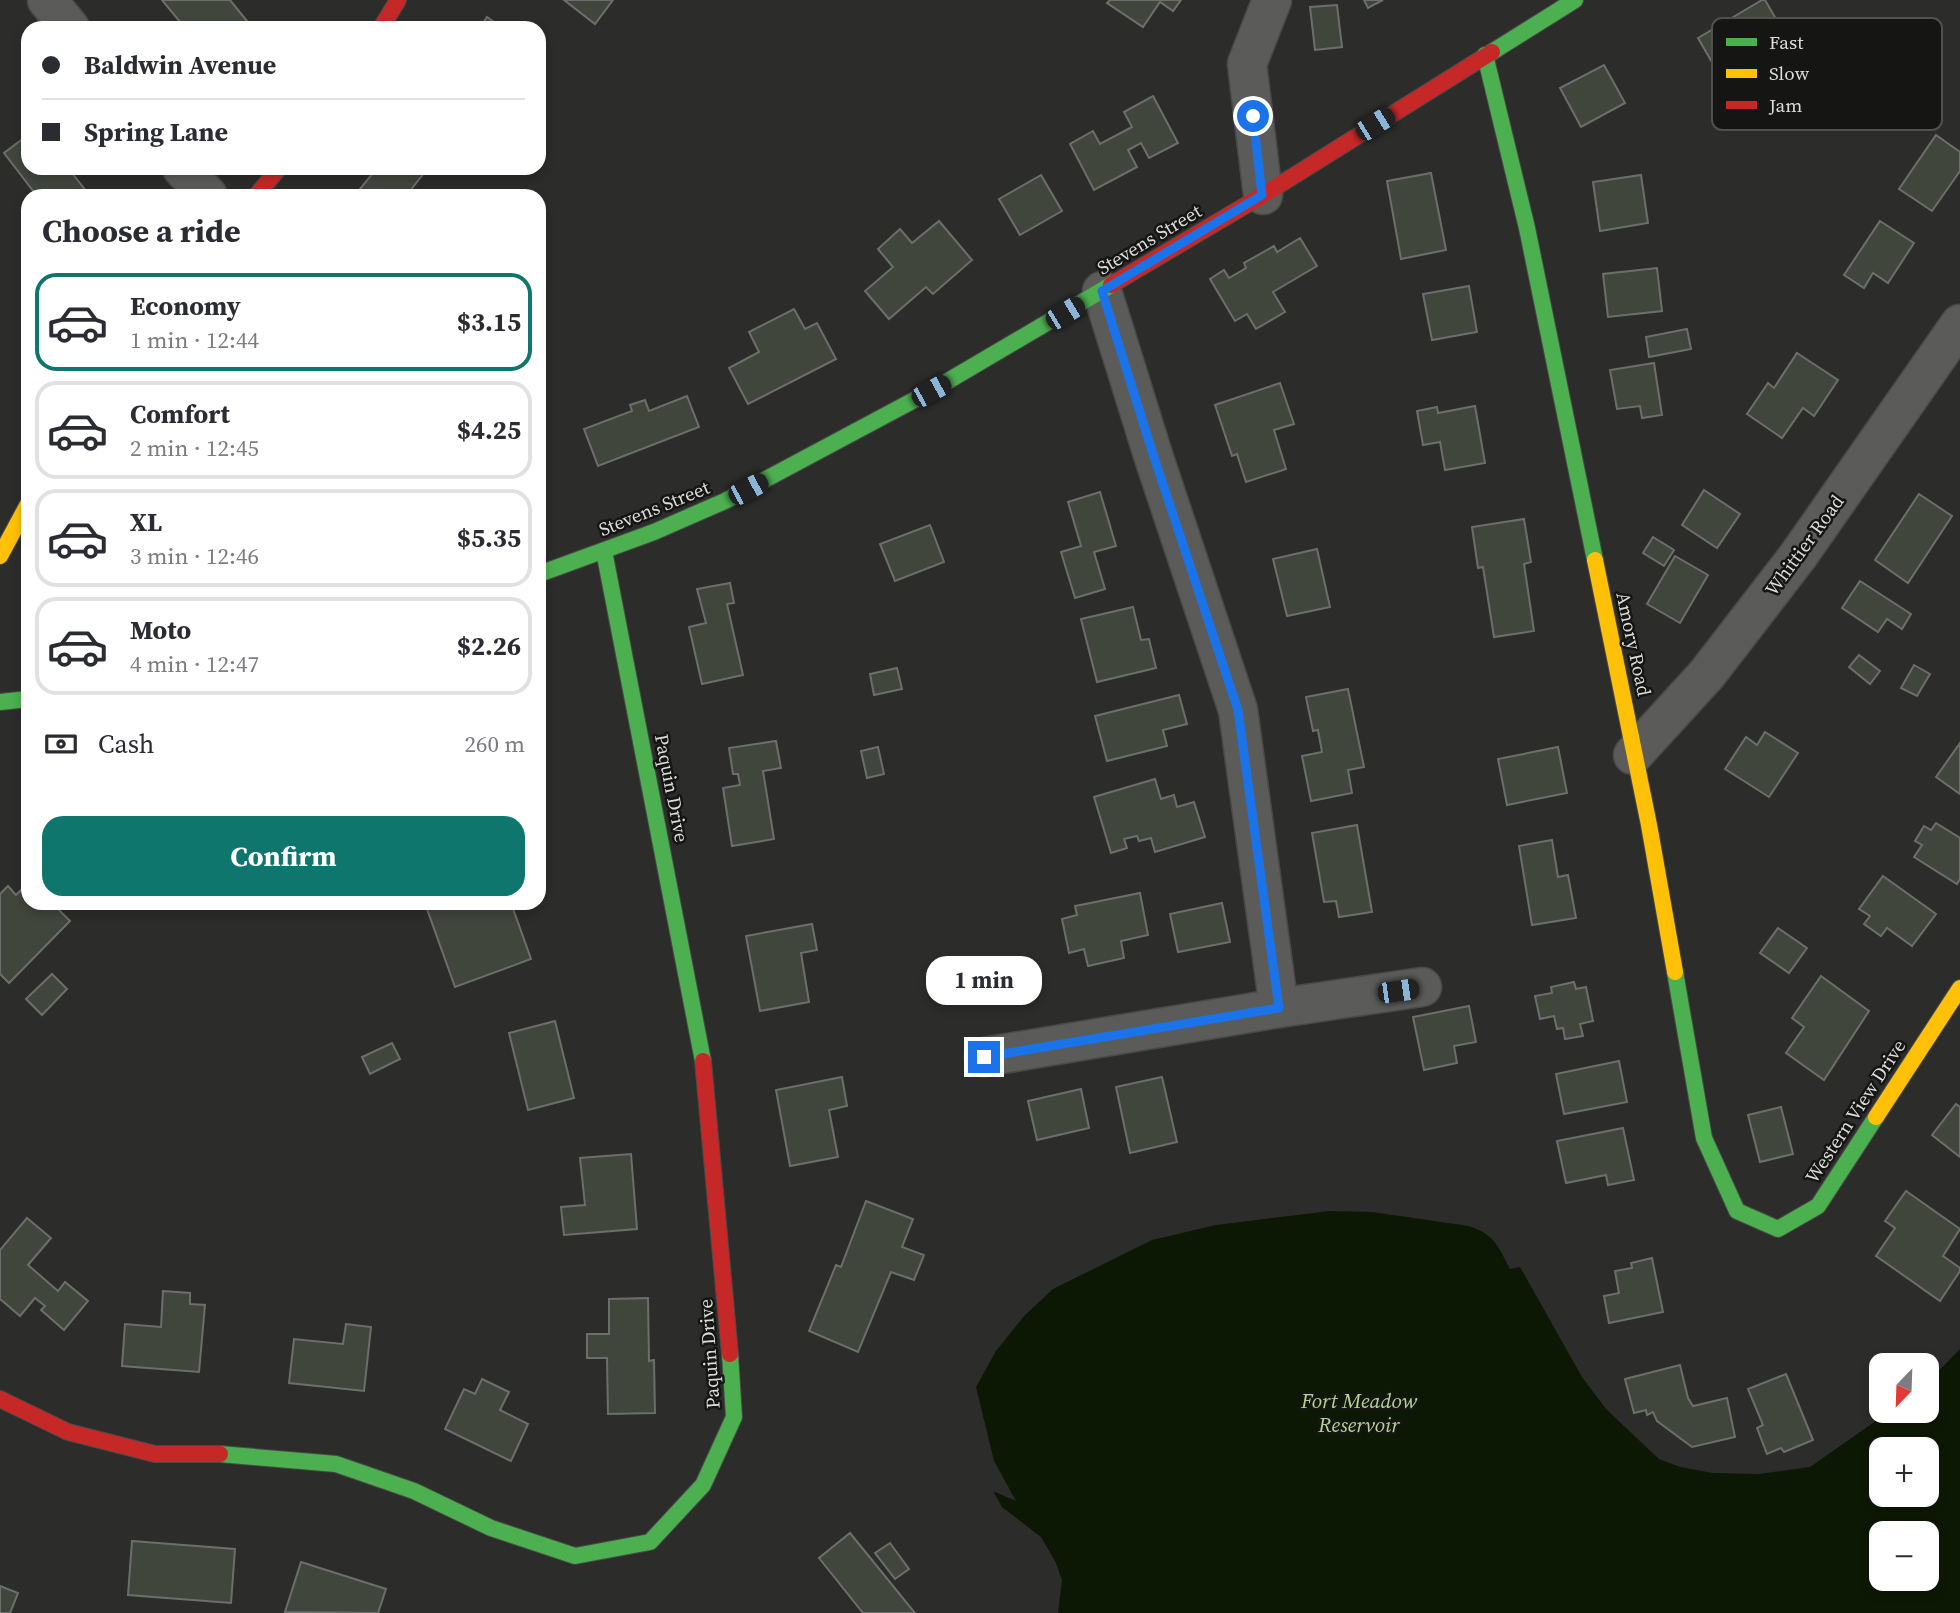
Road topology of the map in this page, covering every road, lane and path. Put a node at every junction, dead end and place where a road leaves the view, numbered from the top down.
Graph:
1 (47, 0) edge
2 (398, 0) edge
3 (1272, 0) edge
4 (1575, 0) edge
5 (64, 21) edge
6 (385, 21) edge
7 (1485, 55) junction
8 (188, 175) edge
9 (273, 175) edge
10 (202, 189) edge
11 (262, 189) edge
12 (1262, 195) junction
13 (1102, 291) junction
14 (1960, 324) edge
15 (21, 518) edge
16 (604, 551) junction
17 (0, 556) edge
18 (546, 572) edge
19 (21, 700) edge
20 (0, 702) edge
21 (1633, 755) junction
22 (1422, 987) dead end
23 (1960, 988) edge
24 (1279, 1008) junction
25 (984, 1057) dead end
26 (1764, 1223) joint
27 (0, 1399) edge

1 - 5 street
2 - 6 street
3 - 12 street
4 - 7 street, Stevens Street
7 - 12 street, Stevens Street
7 - 21 street, Amory Road
8 - 10 street
9 - 11 street
12 - 13 street, Stevens Street
13 - 16 street, Stevens Street
13 - 24 street
14 - 21 street, Whittier Road
15 - 17 street
16 - 18 street, Stevens Street
16 - 27 street, Paquin Drive
19 - 20 street
21 - 26 street, Amory Road
22 - 24 street
23 - 26 street, Western View Drive
24 - 25 street

